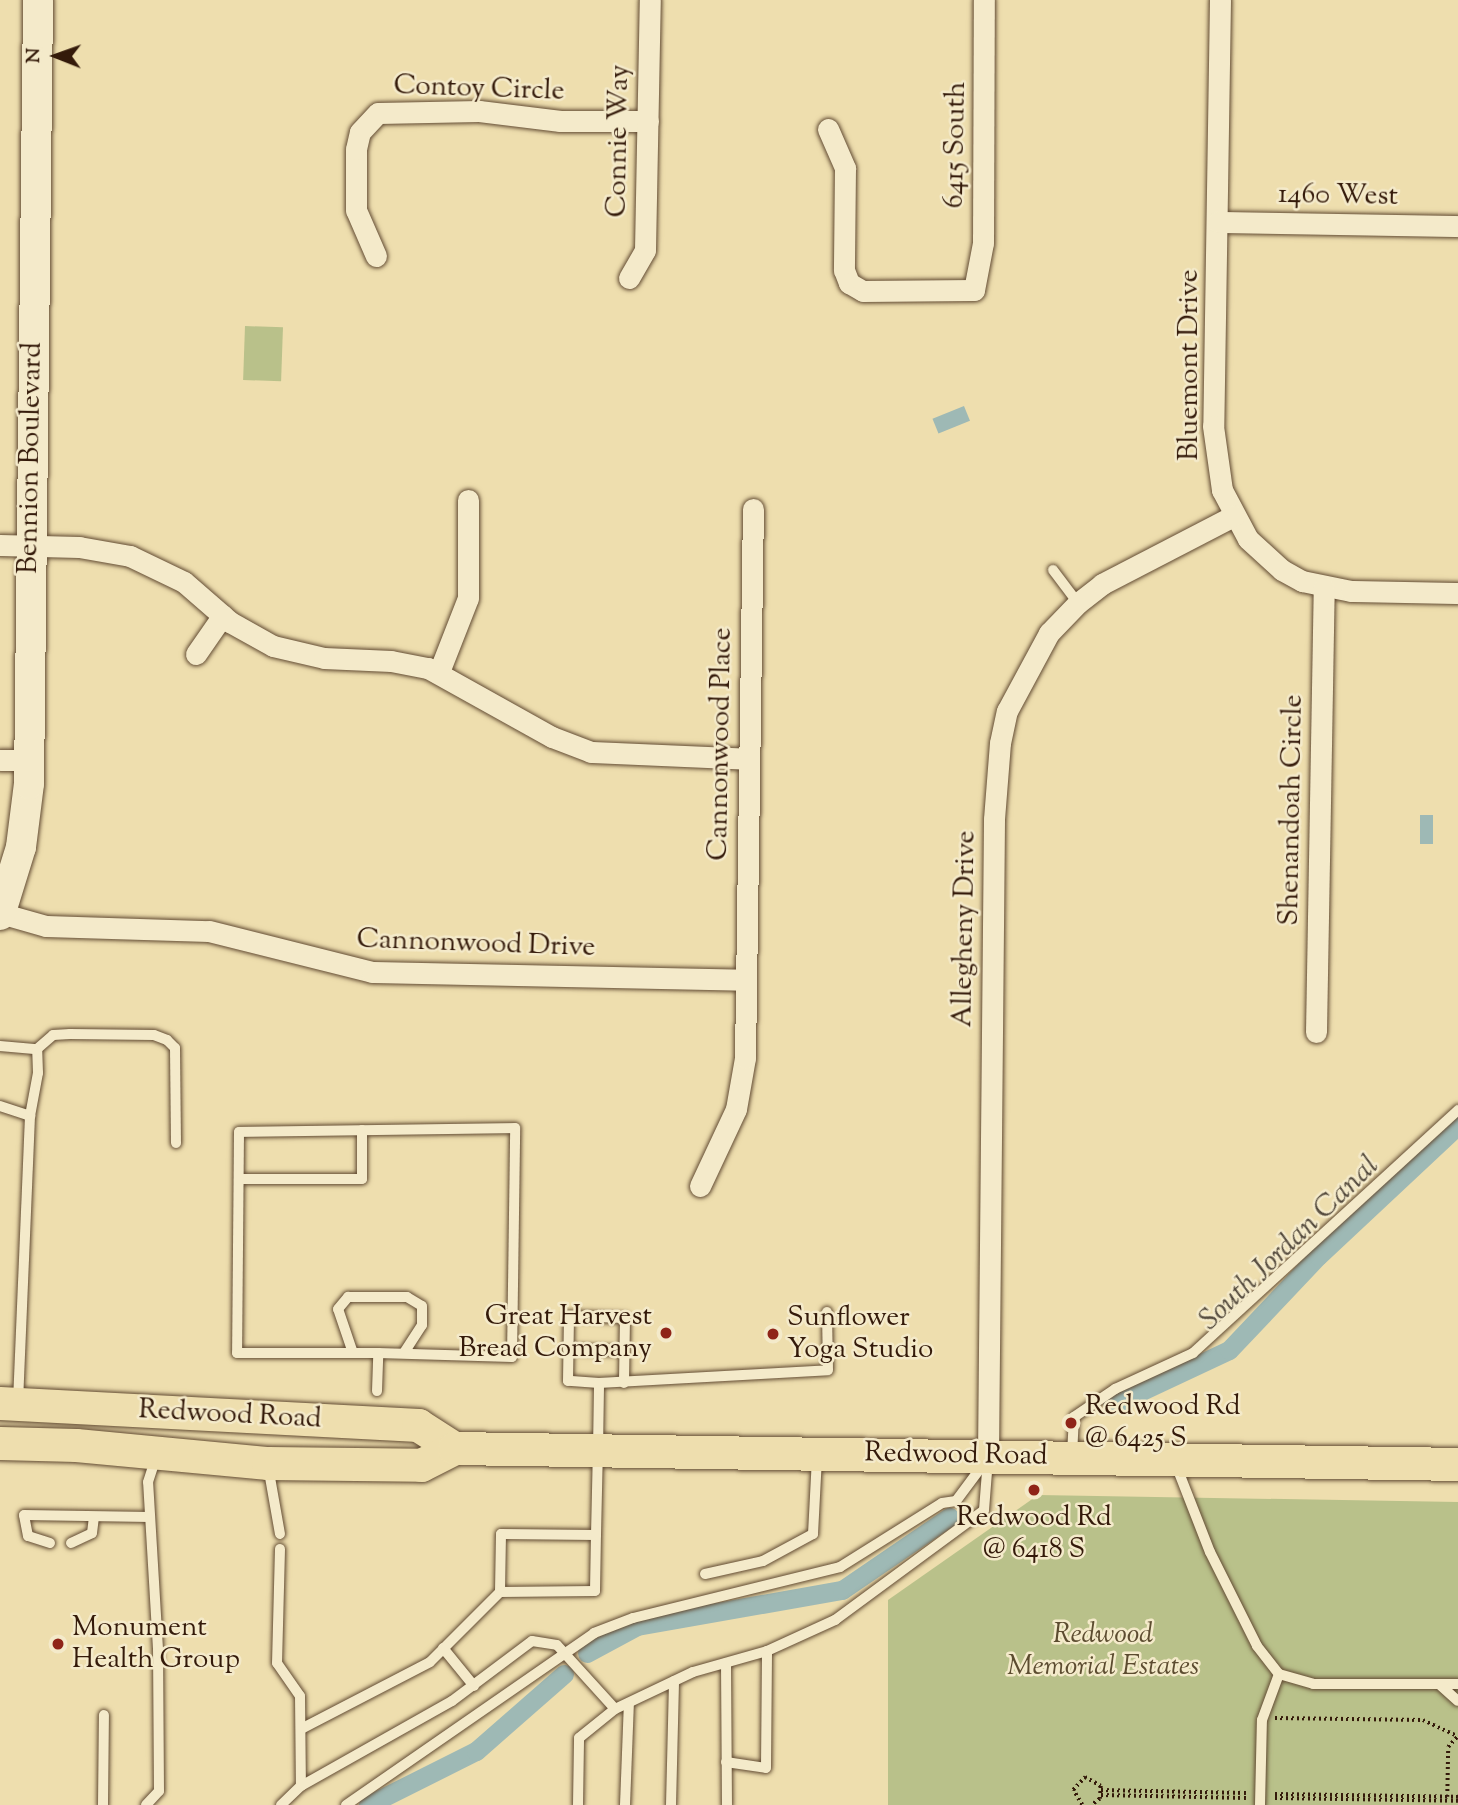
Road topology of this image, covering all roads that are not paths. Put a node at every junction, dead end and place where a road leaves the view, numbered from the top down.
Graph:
1 (38, 0) edge
2 (650, 0) edge
3 (984, 0) edge
4 (1220, 0) edge
5 (648, 121) junction
6 (828, 129) dead end
7 (1218, 222) junction
8 (1458, 226) edge
9 (376, 256) dead end
10 (629, 278) dead end
11 (468, 500) dead end
12 (753, 509) dead end
13 (1233, 516) junction
14 (14, 545) edge
15 (1053, 570) dead end
16 (1324, 588) junction
17 (1458, 593) edge
18 (1078, 603) junction
19 (223, 615) junction
20 (196, 654) dead end
21 (439, 672) junction
22 (749, 759) junction
23 (14, 760) edge
24 (0, 914) edge
25 (746, 980) junction
26 (1316, 1032) dead end
27 (0, 1046) edge
28 (37, 1049) junction
29 (0, 1106) edge
30 (1458, 1110) edge
31 (30, 1116) junction
32 (362, 1130) junction
33 (176, 1143) dead end
34 (239, 1179) junction
35 (700, 1186) dead end
36 (827, 1312) dead end
37 (568, 1349) junction
38 (624, 1351) junction
39 (353, 1353) junction
40 (378, 1353) junction
41 (404, 1353) junction
42 (599, 1383) junction
43 (624, 1383) junction
44 (377, 1391) dead end
45 (9, 1403) edge
46 (323, 1419) junction
47 (0, 1443) edge
48 (454, 1448) junction
49 (598, 1450) junction
50 (817, 1453) junction
51 (157, 1454) junction
52 (988, 1457) junction
53 (1072, 1457) junction
54 (1174, 1459) junction
55 (268, 1463) junction
56 (1458, 1464) edge
57 (0, 1465) edge
58 (94, 1517) junction
59 (150, 1517) junction
60 (280, 1534) dead end
61 (596, 1535) junction
62 (50, 1543) dead end
63 (71, 1543) dead end
64 (280, 1549) dead end
65 (705, 1574) dead end
66 (500, 1592) junction
67 (443, 1648) junction
68 (767, 1651) junction
69 (568, 1654) junction
70 (726, 1663) junction
71 (1279, 1674) junction
72 (674, 1681) junction
73 (1439, 1684) junction
74 (1458, 1684) edge
75 (474, 1686) junction
76 (1458, 1701) edge
77 (629, 1703) junction
78 (615, 1709) junction
79 (104, 1715) dead end
80 (301, 1728) junction
81 (726, 1762) junction
82 (301, 1786) junction
83 (1260, 1799) edge
84 (103, 1805) edge
85 (146, 1805) edge
86 (281, 1805) edge
87 (346, 1805) edge
88 (578, 1805) edge
89 (625, 1805) edge
90 (671, 1805) edge
91 (726, 1805) edge

1 - 14 street, Bennion Boulevard
2 - 5 street, Connie Way
3 - 6 street, 6415 South
4 - 7 street, Bluemont Drive
5 - 9 street, Contoy Circle
5 - 10 street, Connie Way
7 - 8 street, 1460 West
7 - 13 street, Bluemont Drive
11 - 21 street
12 - 22 street, Cannonwood Place
13 - 16 street, Bluemont Drive
13 - 18 street, Allegheny Drive
14 - 19 street
14 - 23 street, Bennion Boulevard
15 - 18 lane
16 - 17 street, Bluemont Drive
16 - 26 street, Shenandoah Circle
18 - 52 street, Allegheny Drive
19 - 20 street
19 - 21 street
21 - 22 street
22 - 25 street, Cannonwood Place
23 - 24 street, Bennion Boulevard
24 - 25 street, Cannonwood Drive
25 - 35 street, Cannonwood Place
27 - 28 lane
28 - 31 lane
28 - 33 lane
29 - 31 lane
30 - 53 lane
31 - 45 lane
32 - 34 lane
32 - 34 lane
32 - 41 lane
34 - 39 lane
36 - 43 lane
37 - 38 lane
37 - 38 lane
37 - 42 lane
38 - 43 lane
39 - 40 lane
39 - 41 lane
40 - 41 lane
40 - 44 lane
42 - 43 lane
42 - 49 lane
45 - 46 main road, Redwood Road
46 - 48 main road, Redwood Road
46 - 51 main road
47 - 51 main road, Redwood Road
48 - 49 main road, Redwood Road
48 - 55 main road, Redwood Road
49 - 50 main road, Redwood Road
49 - 61 lane
50 - 52 main road, Redwood Road
50 - 65 lane
51 - 55 main road, Redwood Road
51 - 57 main road
51 - 59 lane
52 - 53 main road, Redwood Road
52 - 68 lane
52 - 69 lane
53 - 54 main road, Redwood Road
54 - 56 main road, Redwood Road
54 - 71 lane
55 - 60 lane
58 - 59 lane
58 - 62 lane
58 - 63 lane
59 - 85 lane
61 - 66 lane
61 - 66 lane
64 - 80 lane
66 - 67 lane
67 - 75 lane
67 - 80 lane
68 - 70 lane
68 - 81 lane
69 - 75 lane
69 - 78 lane
69 - 87 lane
70 - 72 lane
70 - 81 lane
71 - 73 lane
71 - 83 lane
72 - 77 lane
72 - 90 lane
73 - 74 lane
73 - 76 lane
75 - 82 lane
77 - 78 lane
77 - 89 lane
78 - 88 lane
79 - 84 lane
80 - 82 lane
81 - 91 lane
82 - 86 lane

